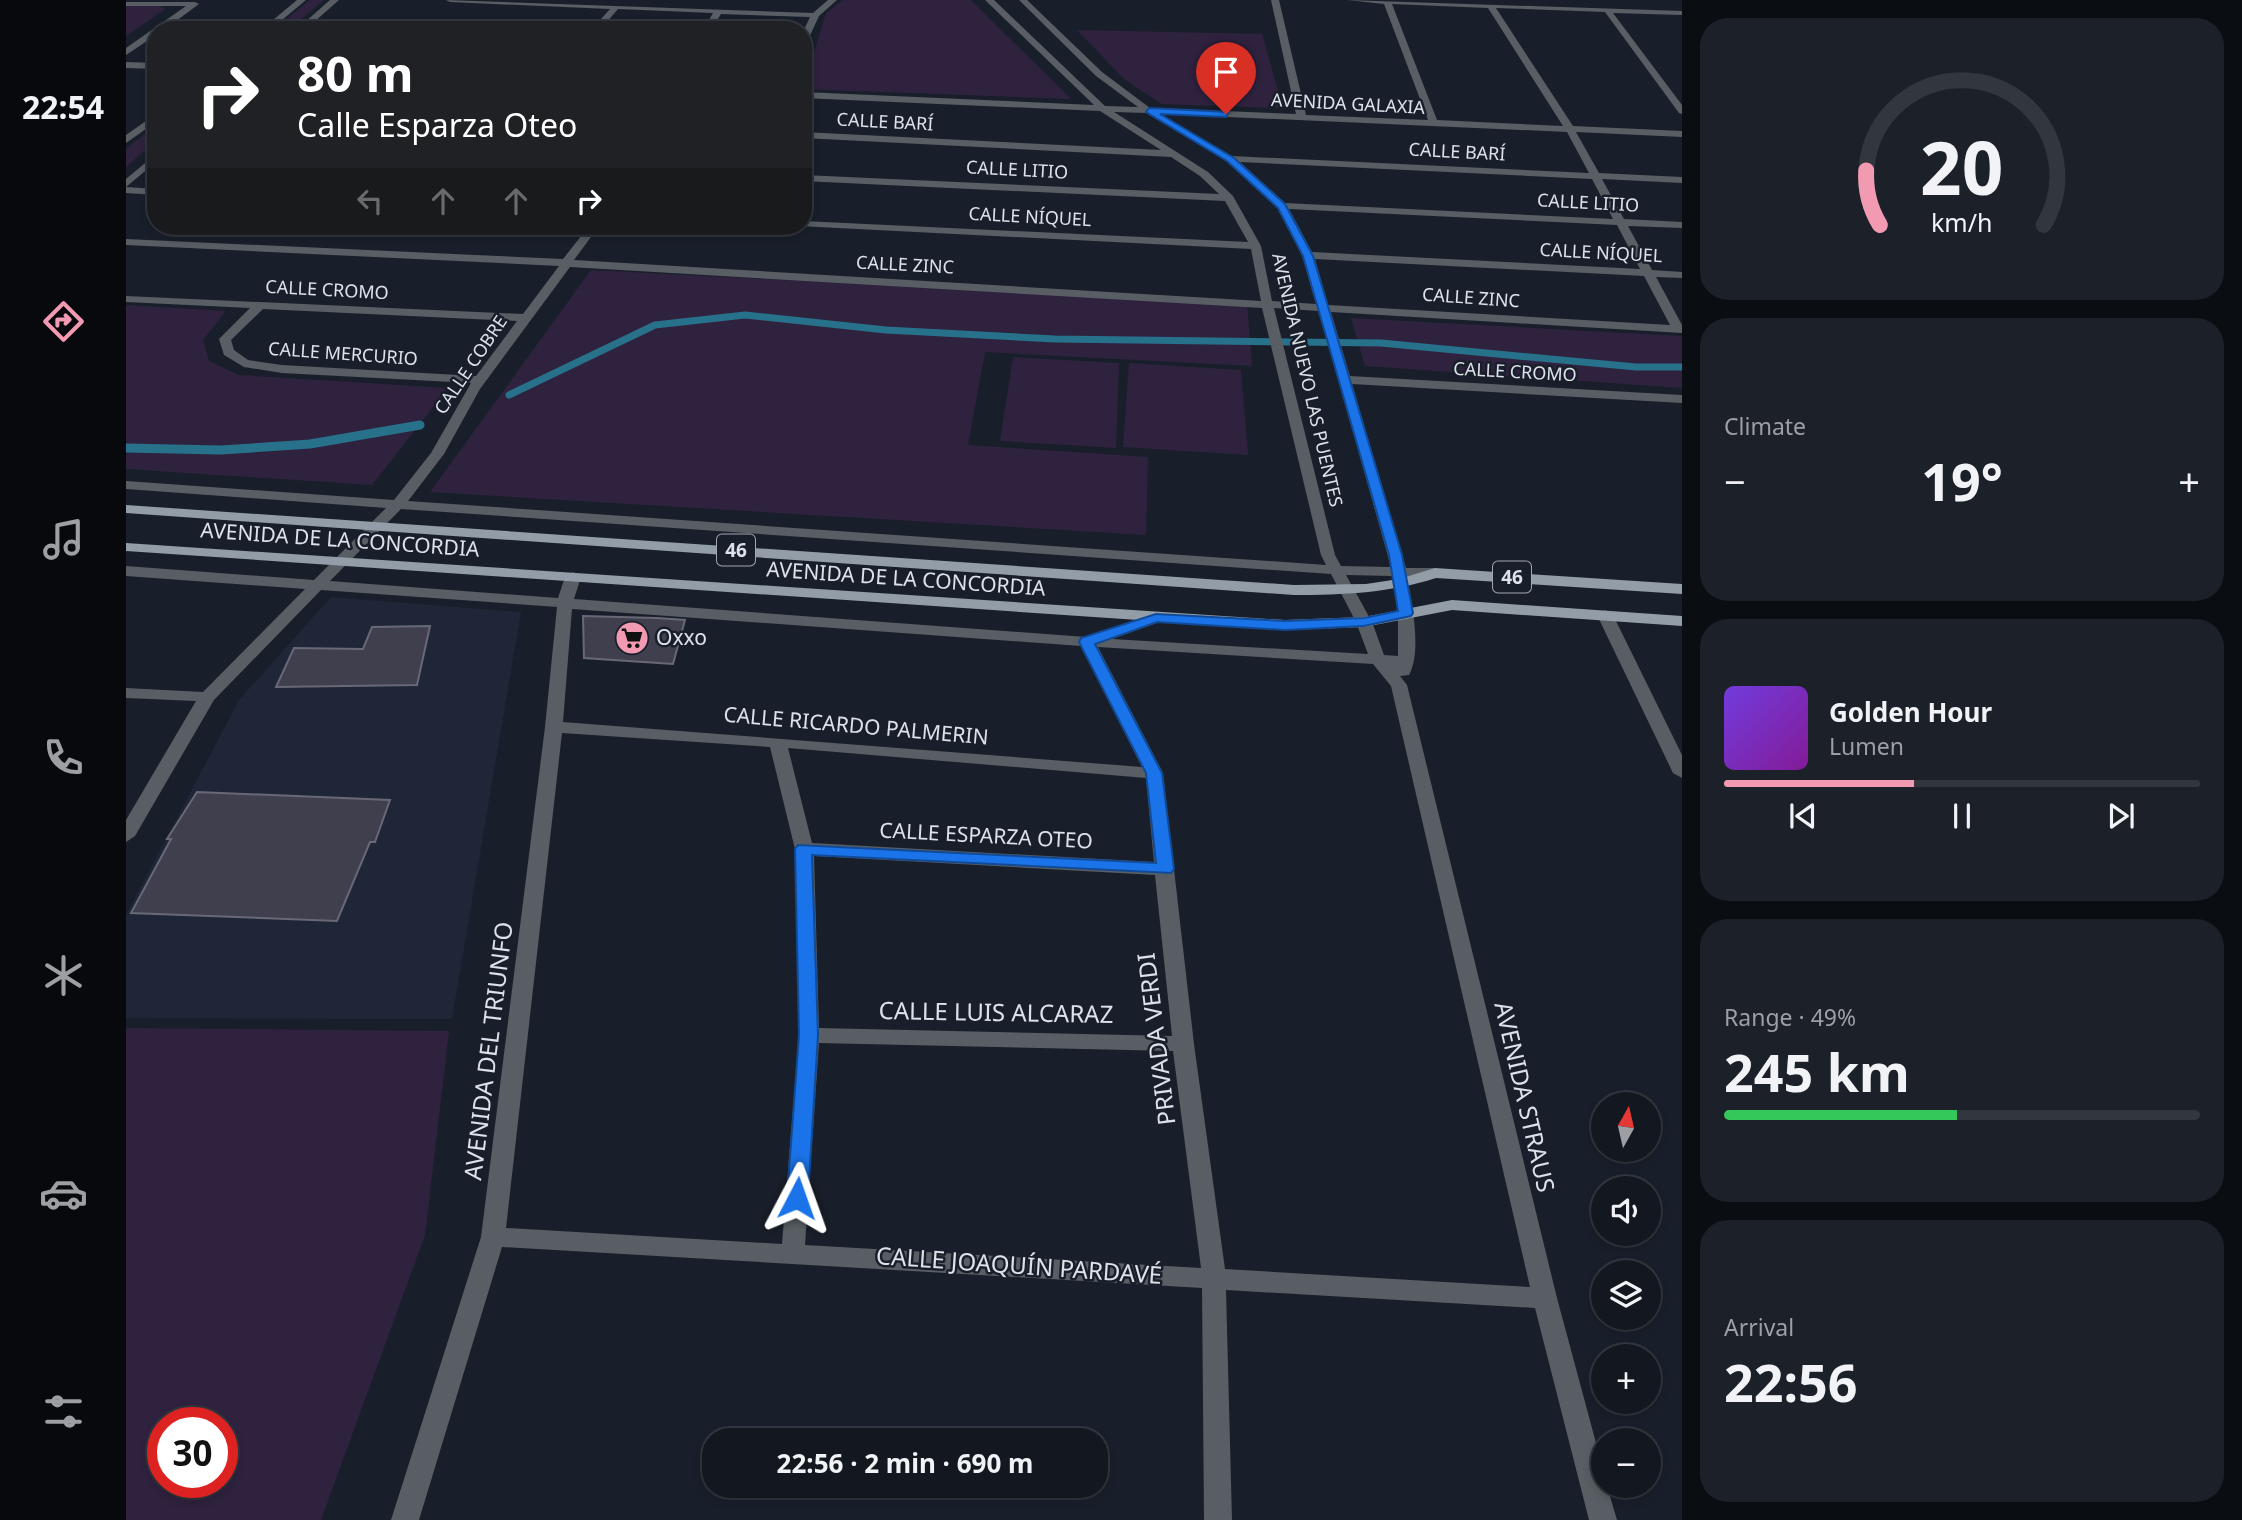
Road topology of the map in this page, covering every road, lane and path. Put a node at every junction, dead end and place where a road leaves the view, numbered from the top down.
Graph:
1 (302, 0) edge
2 (335, 0) edge
3 (450, 0) edge
4 (833, 0) edge
5 (989, 0) edge
6 (1023, 0) edge
7 (1275, 0) edge
8 (1351, 0) edge
9 (1387, 1) edge
10 (198, 2) edge
11 (126, 4) edge
12 (1491, 6) junction
13 (615, 8) junction
14 (1607, 10) junction
15 (718, 11) junction
16 (1682, 13) edge
17 (814, 15) junction
18 (170, 21) edge
19 (276, 21) edge
20 (310, 21) edge
21 (603, 21) edge
22 (712, 21) edge
23 (812, 21) edge
24 (147, 37) edge
25 (126, 52) edge
26 (126, 65) edge
27 (147, 66) edge
28 (812, 95) edge
29 (1102, 108) junction
30 (1149, 111) junction
31 (1682, 111) edge
32 (1302, 118) junction
33 (147, 124) edge
34 (1434, 124) junction
35 (1570, 130) junction
36 (1682, 134) edge
37 (812, 135) edge
38 (126, 140) edge
39 (1174, 154) junction
40 (1230, 159) junction
41 (147, 165) edge
42 (1594, 176) junction
43 (812, 178) edge
44 (1682, 180) edge
45 (126, 184) edge
46 (126, 190) edge
47 (147, 191) edge
48 (1229, 198) junction
49 (1282, 206) junction
50 (1619, 222) junction
51 (812, 224) edge
52 (1682, 225) edge
53 (587, 235) edge
54 (126, 242) edge
55 (1256, 246) junction
56 (1308, 256) junction
57 (567, 263) junction
58 (1648, 273) junction
59 (1682, 275) edge
60 (126, 299) edge
61 (1266, 303) junction
62 (261, 304) junction
63 (1324, 307) junction
64 (526, 318) junction
65 (1680, 329) edge
66 (480, 380) junction
67 (1345, 380) junction
68 (1682, 399) edge
69 (126, 485) edge
70 (400, 502) junction
71 (126, 509) edge
72 (379, 525) junction
73 (126, 547) edge
74 (343, 562) junction
75 (126, 570) edge
76 (1336, 570) junction
77 (573, 577) junction
78 (1400, 578) junction
79 (321, 585) junction
80 (1682, 589) edge
81 (1345, 591) junction
82 (565, 602) junction
83 (1406, 613) junction
84 (1605, 615) junction
85 (1156, 618) junction
86 (1682, 621) edge
87 (1364, 622) junction
88 (1087, 642) junction
89 (1378, 660) junction
90 (1406, 661) junction
91 (1399, 685) junction
92 (126, 693) edge
93 (206, 697) junction
94 (554, 727) junction
95 (778, 742) junction
96 (1680, 764) edge
97 (1154, 773) junction
98 (128, 829) edge
99 (804, 849) junction
100 (1165, 869) junction
101 (808, 1035) junction
102 (1183, 1044) junction
103 (494, 1237) junction
104 (793, 1252) junction
105 (1214, 1278) junction
106 (1545, 1298) junction
107 (405, 1520) edge
108 (1219, 1520) edge
109 (1603, 1520) edge

1 - 19 street
2 - 20 street
3 - 13 street
4 - 17 street
5 - 29 street, AVENIDA NUEVO LAS PUENTES
6 - 30 street, AVENIDA NUEVO LAS PUENTES
7 - 32 street
8 - 9 street
9 - 12 street
9 - 34 street
10 - 11 street
10 - 18 street
12 - 14 street
12 - 35 street
13 - 15 street
13 - 21 street
14 - 16 street
14 - 31 street
15 - 17 street
15 - 22 street
17 - 23 street
24 - 25 street
26 - 27 street
28 - 29 street, AVENIDA GALAXIA
29 - 30 street, AVENIDA GALAXIA
29 - 39 street, AVENIDA NUEVO LAS PUENTES
30 - 32 street, AVENIDA GALAXIA
30 - 40 street, AVENIDA NUEVO LAS PUENTES
32 - 34 street, AVENIDA GALAXIA
33 - 38 street
34 - 35 street, AVENIDA GALAXIA
35 - 36 street, AVENIDA GALAXIA
35 - 42 street
37 - 39 street, CALLE BARÍ
39 - 48 street, AVENIDA NUEVO LAS PUENTES
40 - 42 street, CALLE BARÍ
40 - 49 street, AVENIDA NUEVO LAS PUENTES
41 - 45 street
42 - 44 street, CALLE BARÍ
42 - 50 street
43 - 48 street, CALLE LITIO
46 - 47 street
48 - 55 street, AVENIDA NUEVO LAS PUENTES
49 - 50 street, CALLE LITIO
49 - 56 street, AVENIDA NUEVO LAS PUENTES
50 - 52 street, CALLE LITIO
50 - 58 street
51 - 55 street, CALLE NÍQUEL
53 - 57 street, CALLE COBRE
54 - 57 street, CALLE ZINC
55 - 61 street, AVENIDA NUEVO LAS PUENTES
56 - 58 street, CALLE NÍQUEL
56 - 63 street, AVENIDA NUEVO LAS PUENTES
57 - 61 street, CALLE ZINC
57 - 64 street, CALLE COBRE
58 - 59 street, CALLE NÍQUEL
58 - 65 street
60 - 62 street, CALLE CROMO
61 - 63 street, CALLE ZINC
61 - 76 street, AVENIDA NUEVO LAS PUENTES
62 - 64 street, CALLE CROMO
62 - 66 street, CALLE MERCURIO
63 - 65 street, CALLE ZINC
63 - 67 street, AVENIDA NUEVO LAS PUENTES
64 - 66 street, CALLE COBRE
66 - 70 street, CALLE COBRE
67 - 68 street, CALLE CROMO
67 - 78 street, AVENIDA NUEVO LAS PUENTES
69 - 70 street, AVENIDA DE LA CONCORDIA
70 - 72 street, CALLE COBRE
70 - 76 street, AVENIDA DE LA CONCORDIA
71 - 72 main road, AVENIDA DE LA CONCORDIA / 46
72 - 74 street, CALLE COBRE
72 - 81 main road, AVENIDA DE LA CONCORDIA / 46
73 - 74 main road, AVENIDA DE LA CONCORDIA / 46
74 - 77 main road, AVENIDA DE LA CONCORDIA / 46
74 - 79 street, CALLE COBRE
75 - 79 street
76 - 78 street, AVENIDA DE LA CONCORDIA
76 - 81 street, AVENIDA NUEVO LAS PUENTES
77 - 82 street, AVENIDA DEL TRIUNFO
77 - 85 main road, AVENIDA DE LA CONCORDIA / 46
78 - 80 main road, AVENIDA DE LA CONCORDIA / 46
78 - 81 main road, AVENIDA DE LA CONCORDIA / 46
78 - 83 street, AVENIDA NUEVO LAS PUENTES
79 - 82 street
79 - 93 street, CALLE COBRE
81 - 87 street, AVENIDA NUEVO LAS PUENTES
82 - 88 street
82 - 94 street, AVENIDA DEL TRIUNFO
83 - 84 main road, AVENIDA DE LA CONCORDIA / 46
83 - 87 main road, AVENIDA DE LA CONCORDIA / 46
83 - 90 street, AVENIDA STRAUS
84 - 86 main road, AVENIDA DE LA CONCORDIA / 46
84 - 96 street
85 - 87 main road, AVENIDA DE LA CONCORDIA / 46
85 - 88 street
87 - 89 street, AVENIDA STRAUS
88 - 89 street
88 - 97 street, PRIVADA VERDI
89 - 90 street
89 - 91 street, AVENIDA STRAUS
90 - 91 street, AVENIDA STRAUS
91 - 106 street, AVENIDA STRAUS
92 - 93 street
93 - 98 street, CALLE COBRE
94 - 95 street, CALLE RICARDO PALMERIN
94 - 103 street, AVENIDA DEL TRIUNFO
95 - 97 street, CALLE RICARDO PALMERIN
95 - 99 street
97 - 100 street, PRIVADA VERDI
99 - 100 street, CALLE ESPARZA OTEO
99 - 101 street
100 - 102 street, PRIVADA VERDI
101 - 102 street, CALLE LUIS ALCARAZ
101 - 104 street
102 - 105 street, PRIVADA VERDI
103 - 104 street, CALLE JOAQUÍN PARDAVÉ
103 - 107 street, AVENIDA DEL TRIUNFO
104 - 105 street, CALLE JOAQUÍN PARDAVÉ
105 - 106 street, CALLE JOAQUÍN PARDAVÉ
105 - 108 street, PRIVADA VERDI
106 - 109 street, AVENIDA STRAUS

